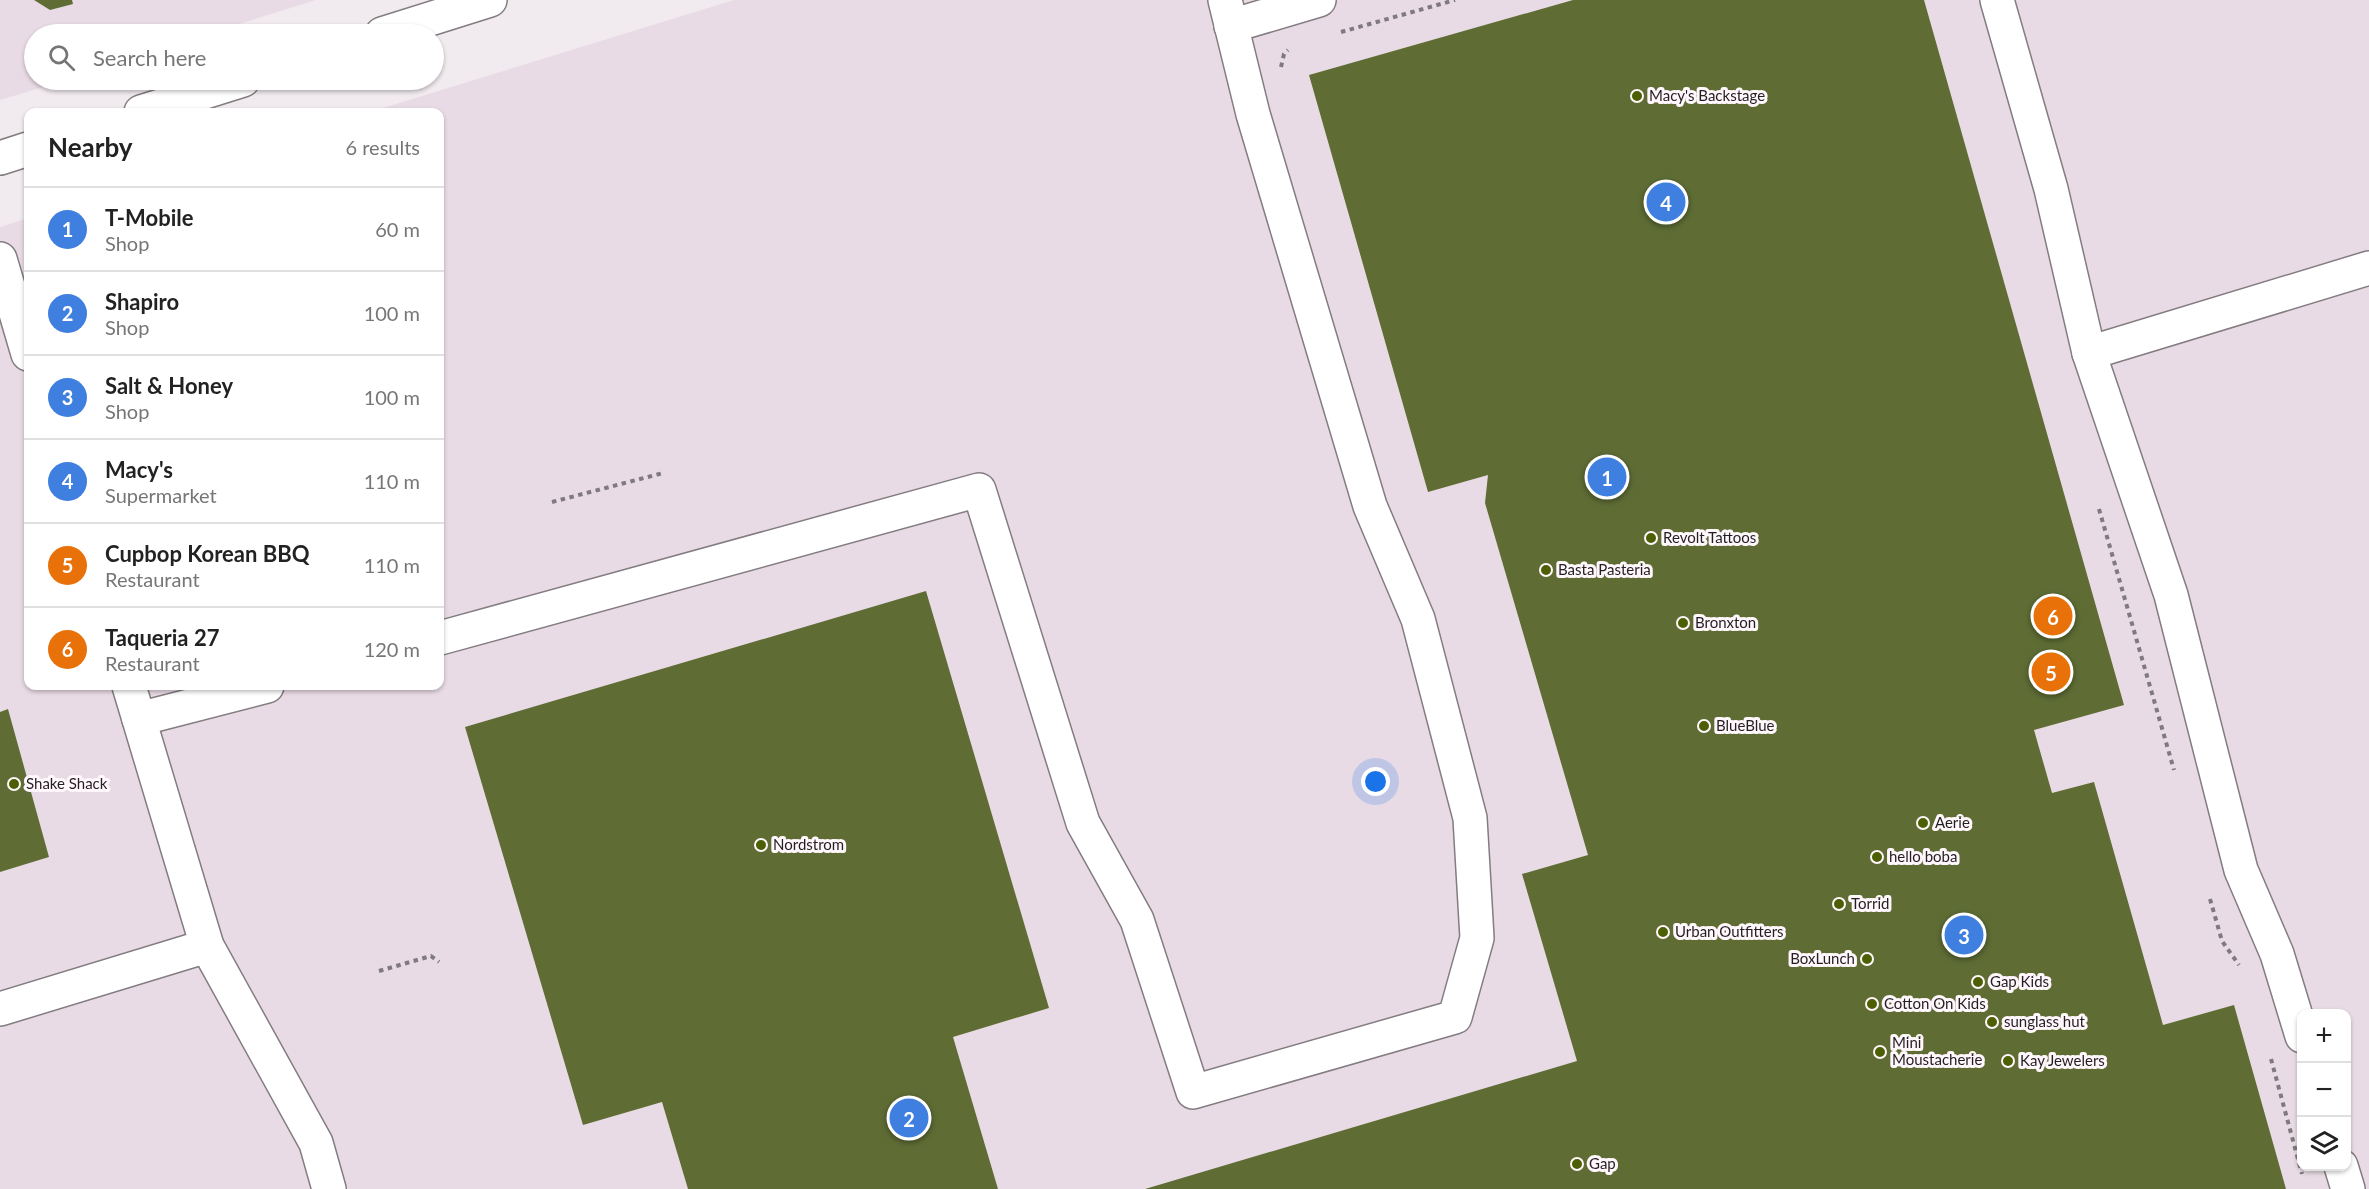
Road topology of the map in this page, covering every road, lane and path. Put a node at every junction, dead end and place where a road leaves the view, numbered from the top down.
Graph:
1 (490, 0) edge
2 (1319, 0) edge
3 (1455, 0) edge
4 (1997, 0) edge
5 (1228, 13) edge
6 (414, 24) edge
7 (1336, 34) dead end
8 (1293, 46) dead end
9 (1281, 70) dead end
10 (211, 90) edge
11 (154, 108) edge
12 (24, 150) edge
13 (0, 158) edge
14 (0, 259) edge
15 (2369, 268) edge
16 (24, 340) edge
17 (2089, 353) junction
18 (663, 473) dead end
19 (552, 502) dead end
20 (444, 637) edge
21 (130, 690) edge
22 (251, 690) edge
23 (139, 719) junction
24 (207, 946) junction
25 (439, 962) dead end
26 (379, 971) dead end
27 (0, 1009) edge
28 (2297, 1022) edge
29 (2342, 1171) edge
30 (329, 1189) edge
31 (2348, 1189) edge

1 - 6 street
2 - 5 street
3 - 7 path
4 - 17 street
5 - 20 street
8 - 9 path
10 - 11 street
12 - 13 street
14 - 16 street
15 - 17 street
17 - 28 street
18 - 19 path
21 - 23 street
22 - 23 street
23 - 24 street
24 - 27 street
24 - 30 street
25 - 26 path
29 - 31 street

